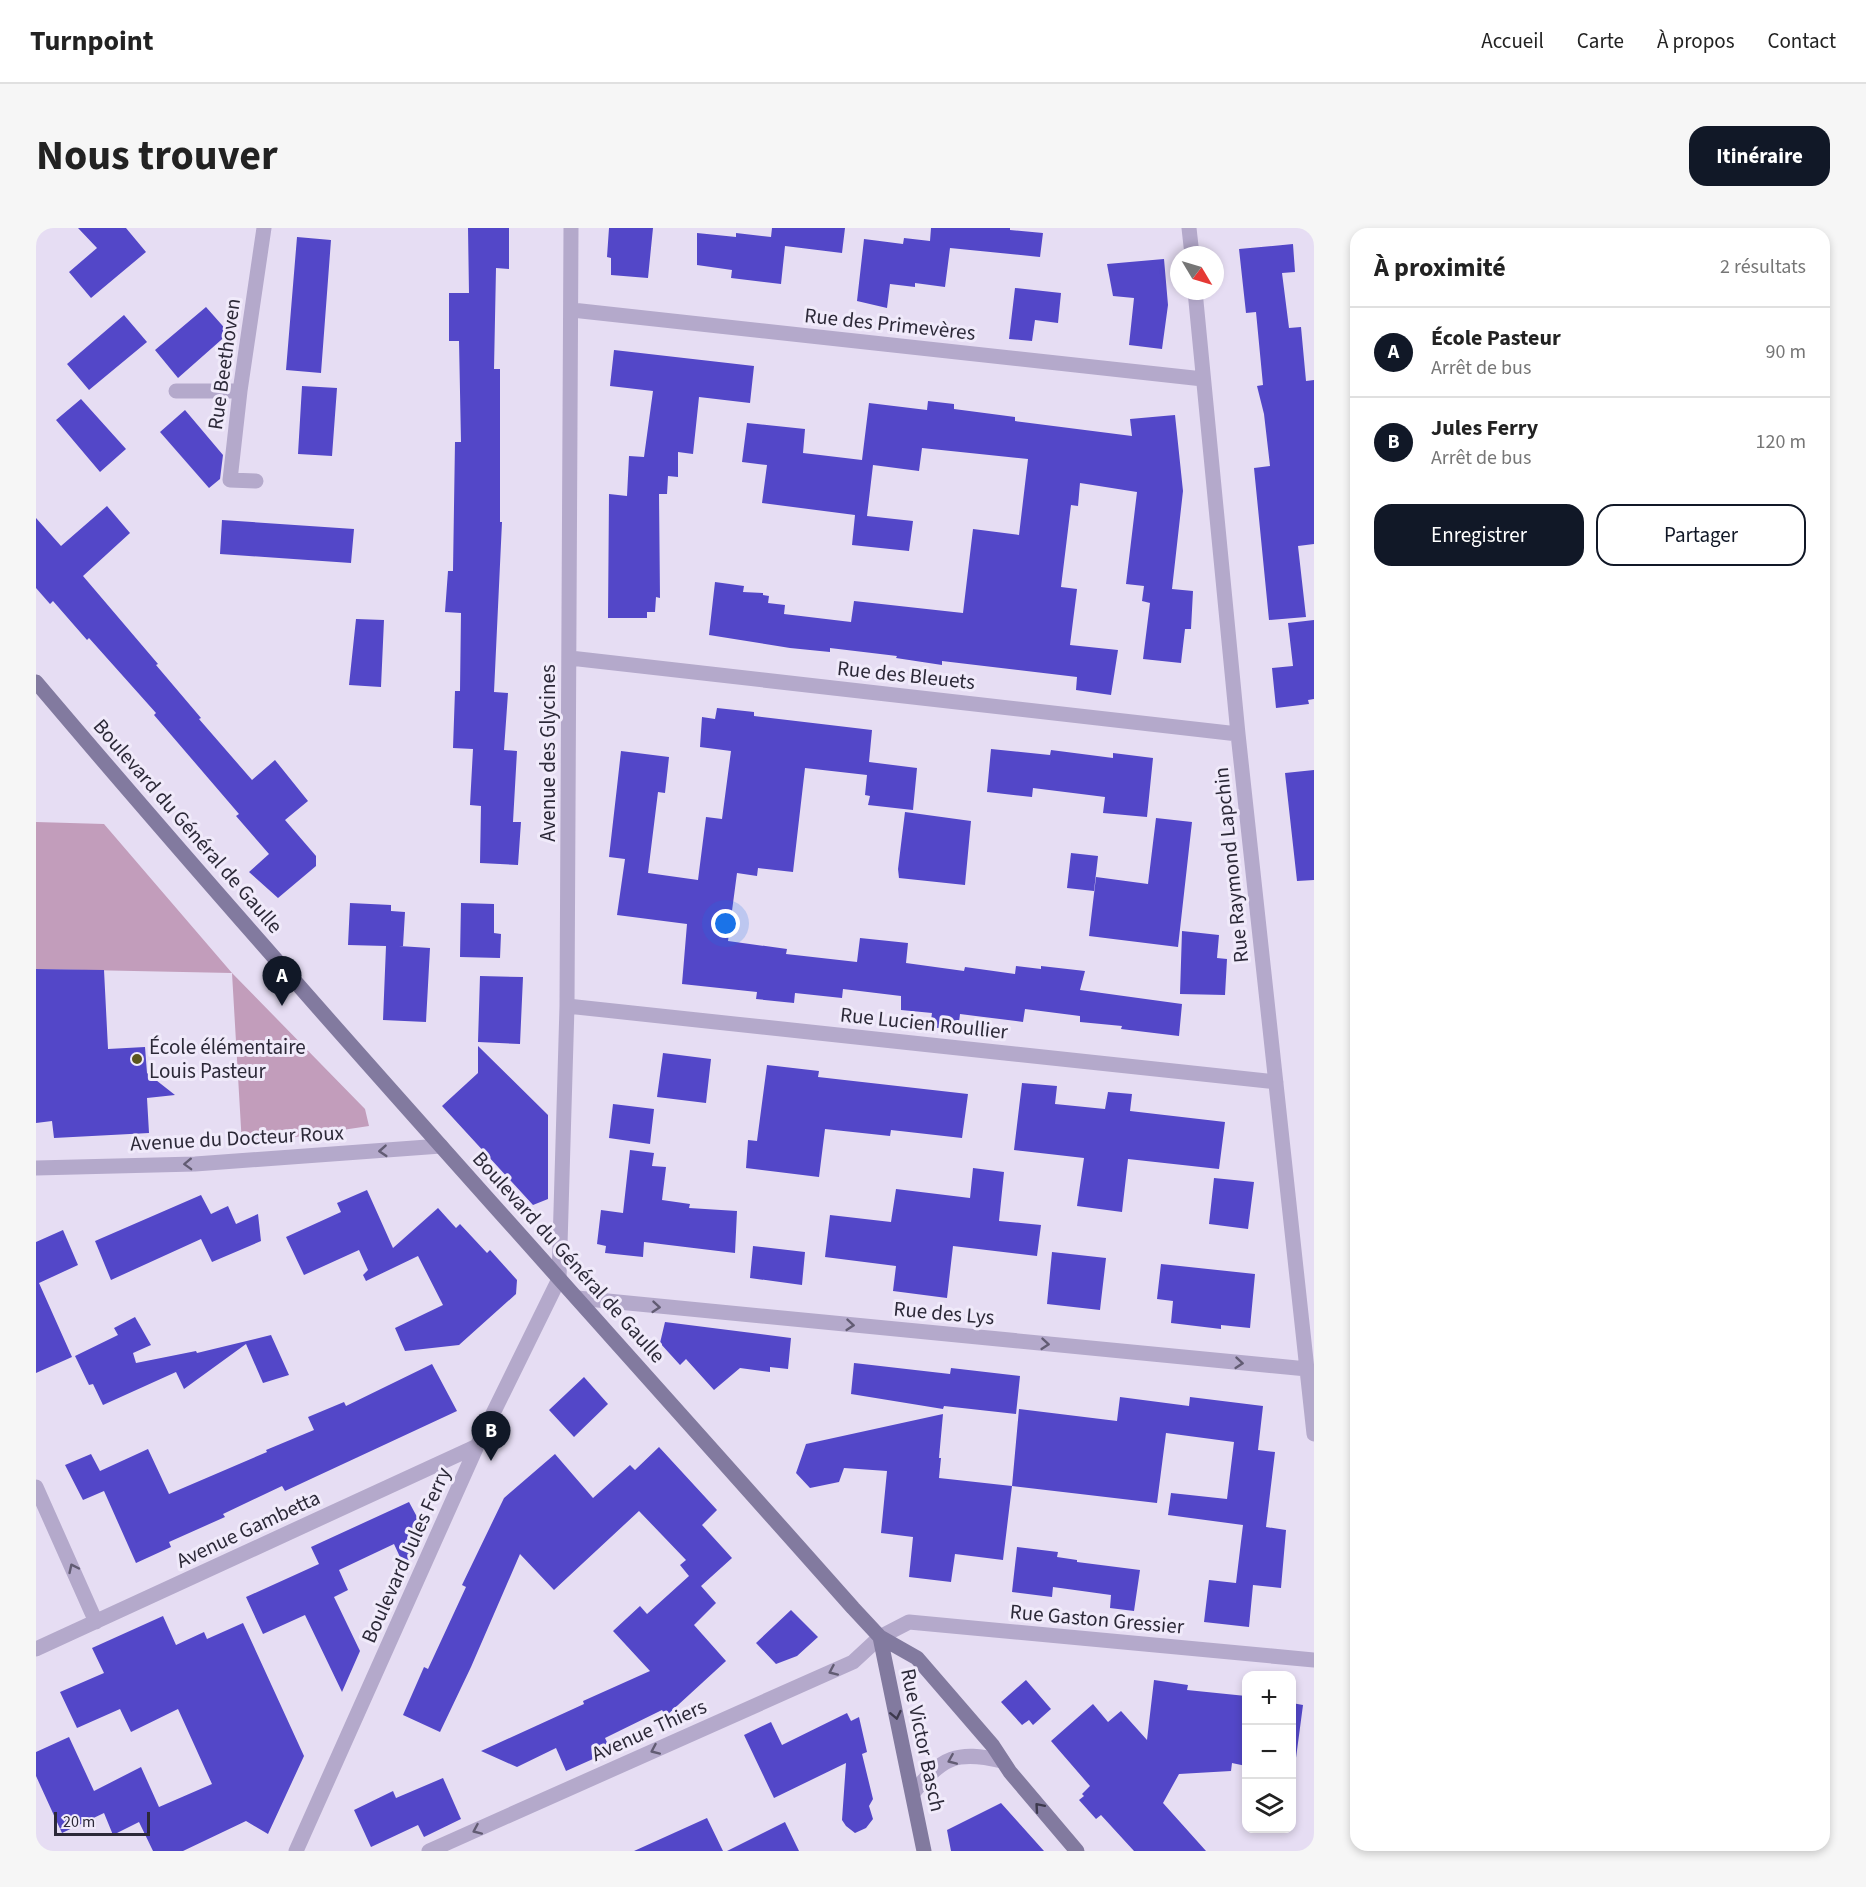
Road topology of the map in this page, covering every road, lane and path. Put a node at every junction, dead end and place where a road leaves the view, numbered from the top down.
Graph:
1 (264, 228) edge
2 (572, 228) edge
3 (1189, 228) edge
4 (1191, 246) edge
5 (1196, 300) edge
6 (572, 310) junction
7 (1203, 379) junction
8 (176, 391) dead end
9 (240, 391) junction
10 (256, 481) dead end
11 (570, 658) junction
12 (36, 682) edge
13 (1238, 734) junction
14 (567, 1006) junction
15 (1276, 1082) junction
16 (441, 1146) junction
17 (36, 1168) edge
18 (559, 1279) junction
19 (577, 1298) junction
20 (1307, 1369) junction
21 (1314, 1434) edge
22 (477, 1446) junction
23 (36, 1487) edge
24 (96, 1622) junction
25 (880, 1637) junction
26 (36, 1649) edge
27 (1314, 1660) edge
28 (1002, 1761) junction
29 (913, 1793) junction
30 (296, 1851) edge
31 (429, 1851) edge
32 (924, 1851) edge
33 (1077, 1851) edge

1 - 9 street, Rue Beethoven
2 - 6 street, Avenue des Glycines
3 - 4 street
5 - 7 street, Rue Raymond Lapchin
6 - 7 street, Rue des Primevères
6 - 11 street, Avenue des Glycines
7 - 13 street, Rue Raymond Lapchin
8 - 9 street
9 - 10 street, Rue Beethoven
11 - 13 street, Rue des Bleuets
11 - 14 street, Avenue des Glycines
12 - 16 street, Boulevard du Général de Gaulle
13 - 15 street, Rue Raymond Lapchin
14 - 15 street, Rue Lucien Roullier
14 - 18 street, Avenue des Glycines
15 - 20 street, Rue Raymond Lapchin
16 -> 17 street, Avenue du Docteur Roux
16 - 18 street, Boulevard du Général de Gaulle
18 - 19 street, Boulevard du Général de Gaulle
18 - 22 street, Boulevard Jules Ferry
19 -> 20 street, Rue des Lys
19 - 25 street, Boulevard du Général de Gaulle
20 - 21 street, Rue Raymond Lapchin
22 - 24 street, Avenue Gambetta
22 - 30 street, Boulevard Jules Ferry
24 -> 23 street
24 - 26 street, Avenue Gambetta
25 - 27 street, Rue Gaston Gressier
25 - 28 street, Boulevard du Général de Gaulle
25 -> 29 street, Rue Victor Basch
25 -> 31 street, Avenue Thiers
28 -> 29 street
33 -> 28 street, Boulevard du Général de Gaulle
29 - 32 street, Rue Victor Basch

